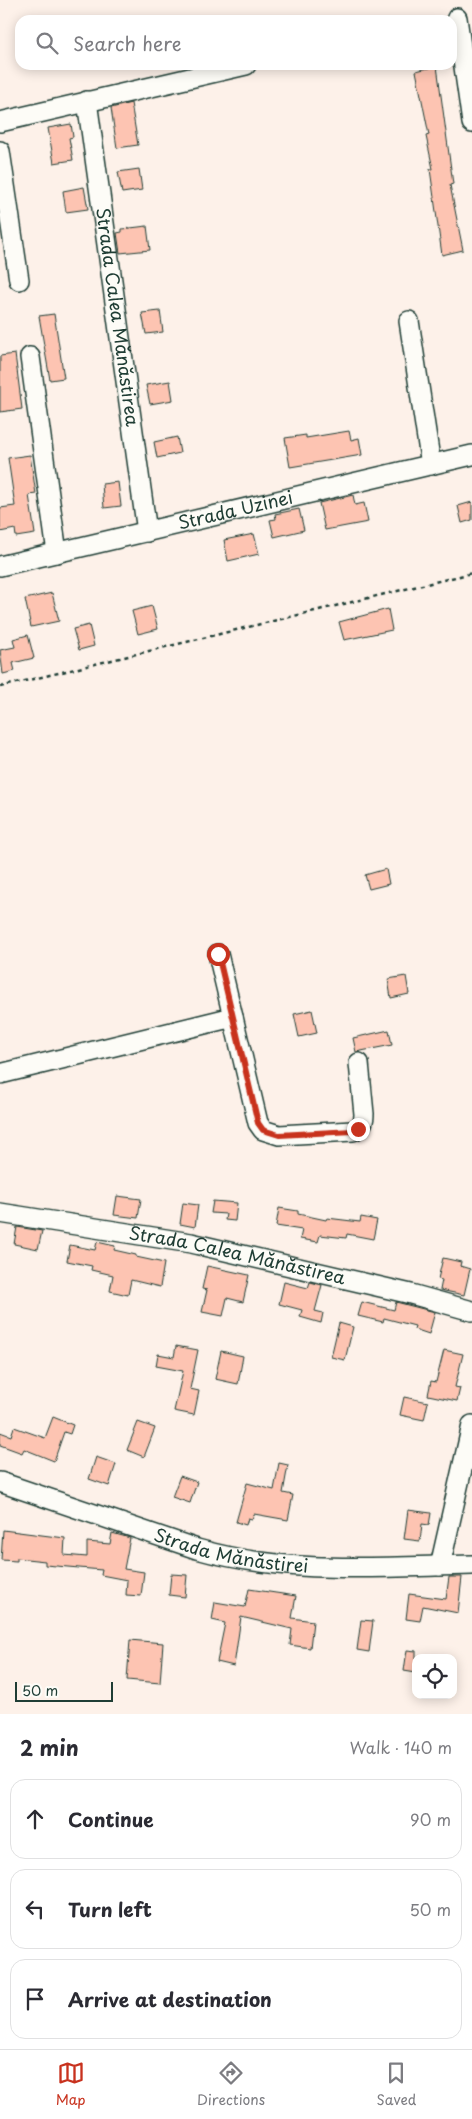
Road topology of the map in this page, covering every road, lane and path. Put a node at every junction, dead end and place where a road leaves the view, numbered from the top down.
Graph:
1 (458, 17) edge
2 (224, 70) edge
3 (87, 101) junction
4 (0, 122) edge
5 (472, 123) edge
6 (0, 152) edge
7 (19, 280) dead end
8 (409, 321) dead end
9 (30, 357) dead end
10 (472, 455) edge
11 (431, 465) junction
12 (147, 532) junction
13 (57, 553) junction
14 (0, 566) edge
15 (472, 573) edge
16 (0, 687) edge
17 (218, 954) dead end
18 (233, 1016) junction
19 (359, 1063) dead end
20 (0, 1074) edge
21 (0, 1213) edge
22 (472, 1311) edge
23 (472, 1425) edge
24 (0, 1482) edge
25 (472, 1565) edge
26 (440, 1566) junction

1 - 5 street
2 - 3 street
3 - 4 street
3 - 12 street, Strada Calea Mănăstirea
6 - 7 street
8 - 11 street
9 - 13 street
10 - 11 street, Strada Uzinei
11 - 12 street, Strada Uzinei
12 - 13 street, Strada Uzinei
13 - 14 street, Strada Uzinei
15 - 16 path
17 - 18 street
18 - 19 street
18 - 20 street
21 - 22 street, Strada Calea Mănăstirea
23 - 26 street
24 - 26 street, Strada Mănăstirei
25 - 26 street, Strada Mănăstirei

